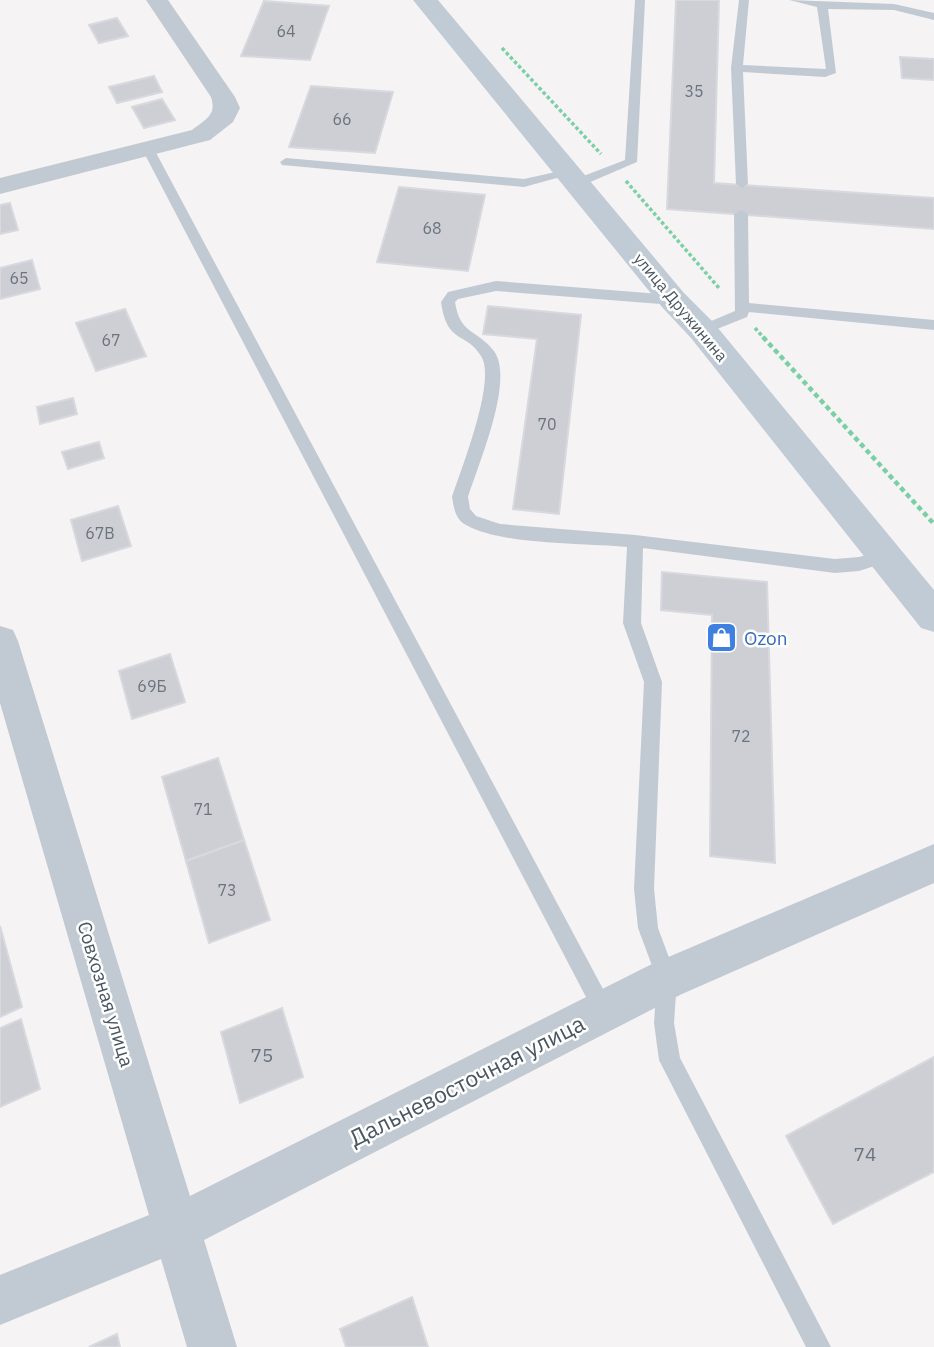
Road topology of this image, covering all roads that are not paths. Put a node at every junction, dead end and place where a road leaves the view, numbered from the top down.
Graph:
1 (157, 0) edge
2 (425, 0) edge
3 (640, 0) edge
4 (744, 0) edge
5 (793, 0) edge
6 (822, 5) junction
7 (934, 17) edge
8 (737, 68) junction
9 (148, 149) junction
10 (286, 162) dead end
11 (573, 178) junction
12 (742, 184) dead end
13 (0, 186) edge
14 (741, 214) dead end
15 (673, 300) junction
16 (742, 311) junction
17 (934, 325) edge
18 (702, 330) junction
19 (635, 541) junction
20 (884, 556) junction
21 (934, 617) edge
22 (0, 641) edge
23 (934, 863) edge
24 (667, 979) junction
25 (604, 1011) junction
26 (177, 1228) junction
27 (0, 1300) edge
28 (212, 1347) edge
29 (819, 1347) edge

1 - 9 street
2 - 11 main road, улица Дружинина
3 - 11 lane
4 - 8 lane
5 - 6 lane
6 - 7 lane
6 - 8 lane
8 - 12 lane
9 - 13 street
9 - 25 lane
10 - 11 lane
11 - 15 main road, улица Дружинина
14 - 16 lane
15 - 18 main road, улица Дружинина
15 - 19 lane
16 - 17 lane
16 - 18 lane
18 - 20 main road, улица Дружинина
19 - 20 lane
19 - 24 lane
20 - 21 main road, улица Дружинина
22 - 26 street, Совхозная улица
23 - 24 street, Дальневосточная улица
24 - 25 street, Дальневосточная улица
24 - 29 lane
25 - 26 street, Дальневосточная улица
26 - 27 street, Дальневосточная улица
26 - 28 street, Совхозная улица

